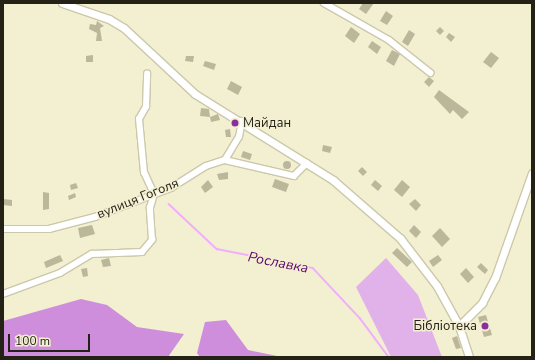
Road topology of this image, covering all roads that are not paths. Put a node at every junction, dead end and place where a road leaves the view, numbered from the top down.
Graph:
1 (62, 3) edge
2 (324, 3) edge
3 (431, 73) dead end
4 (147, 74) dead end
5 (242, 121) junction
6 (225, 160) junction
7 (307, 163) junction
8 (532, 173) edge
9 (154, 194) junction
10 (3, 229) edge
11 (3, 294) edge
12 (459, 326) junction
13 (469, 357) edge

1 - 5 street
2 - 3 street
4 - 9 street
5 - 6 street
5 - 7 street
6 - 7 street
6 - 9 street, вулиця Гоголя
7 - 12 street
8 - 12 street
9 - 10 street, вулиця Гоголя
9 - 11 street
12 - 13 street

